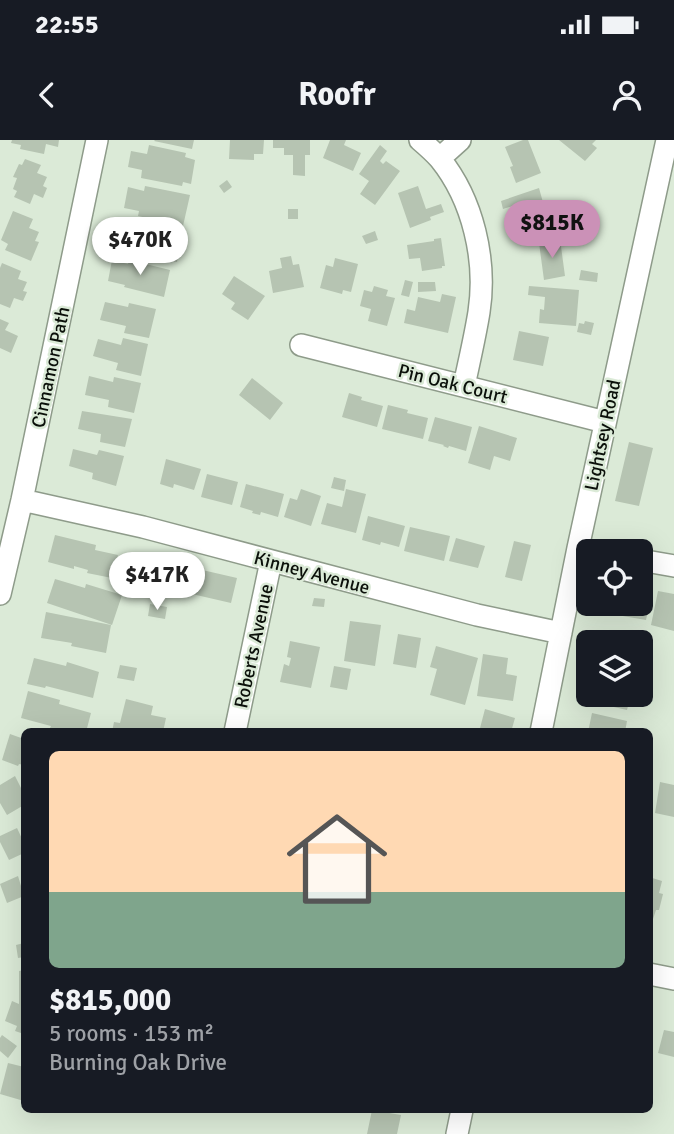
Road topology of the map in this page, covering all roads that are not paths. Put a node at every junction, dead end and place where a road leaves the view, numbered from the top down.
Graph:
1 (97, 140) edge
2 (420, 140) edge
3 (460, 140) edge
4 (667, 140) edge
5 (440, 158) junction
6 (301, 345) dead end
7 (464, 386) junction
8 (605, 422) junction
9 (22, 500) junction
10 (587, 539) edge
11 (271, 561) junction
12 (653, 562) edge
13 (674, 566) edge
14 (576, 581) edge
15 (0, 594) edge
16 (561, 633) junction
17 (236, 728) edge
18 (542, 728) edge
19 (653, 975) edge
20 (674, 979) edge
21 (462, 1113) edge
22 (457, 1134) edge

1 - 9 street, Cinnamon Path
2 - 5 street
3 - 5 street
4 - 8 street, Lightsey Road
5 - 7 street
6 - 7 street, Pin Oak Court
7 - 8 street, Pin Oak Court
8 - 10 street, Lightsey Road
9 - 11 street, Kinney Avenue
9 - 15 street, Cinnamon Path
11 - 16 street, Kinney Avenue
11 - 17 street, Roberts Avenue
12 - 13 street
14 - 16 street, Lightsey Road
16 - 18 street, Lightsey Road
19 - 20 street
21 - 22 street

